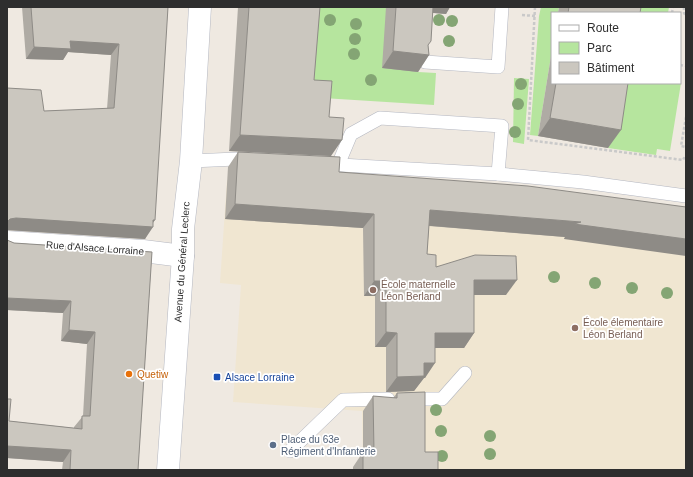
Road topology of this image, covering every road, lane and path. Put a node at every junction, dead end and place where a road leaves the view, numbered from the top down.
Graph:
1 (200, 7) edge
2 (502, 7) edge
3 (536, 7) edge
4 (684, 7) edge
5 (686, 16) edge
6 (425, 62) edge
7 (686, 117) edge
8 (686, 147) edge
9 (686, 159) edge
10 (192, 161) junction
11 (267, 161) edge
12 (314, 164) edge
13 (338, 165) junction
14 (498, 174) junction
15 (686, 196) edge
16 (7, 242) edge
17 (183, 256) junction
18 (465, 373) dead end
19 (290, 451) dead end
20 (168, 470) edge

1 - 10 main road, Avenue du Général Leclerc
2 - 6 lane
3 - 9 path
4 - 5 path
7 - 8 path
10 - 11 lane
10 - 17 main road, Avenue du Général Leclerc
12 - 13 lane
13 - 14 lane
13 - 14 lane
14 - 15 lane
16 - 17 main road, Rue d'Alsace Lorraine
17 - 20 main road, Avenue du Général Leclerc
18 - 19 lane

